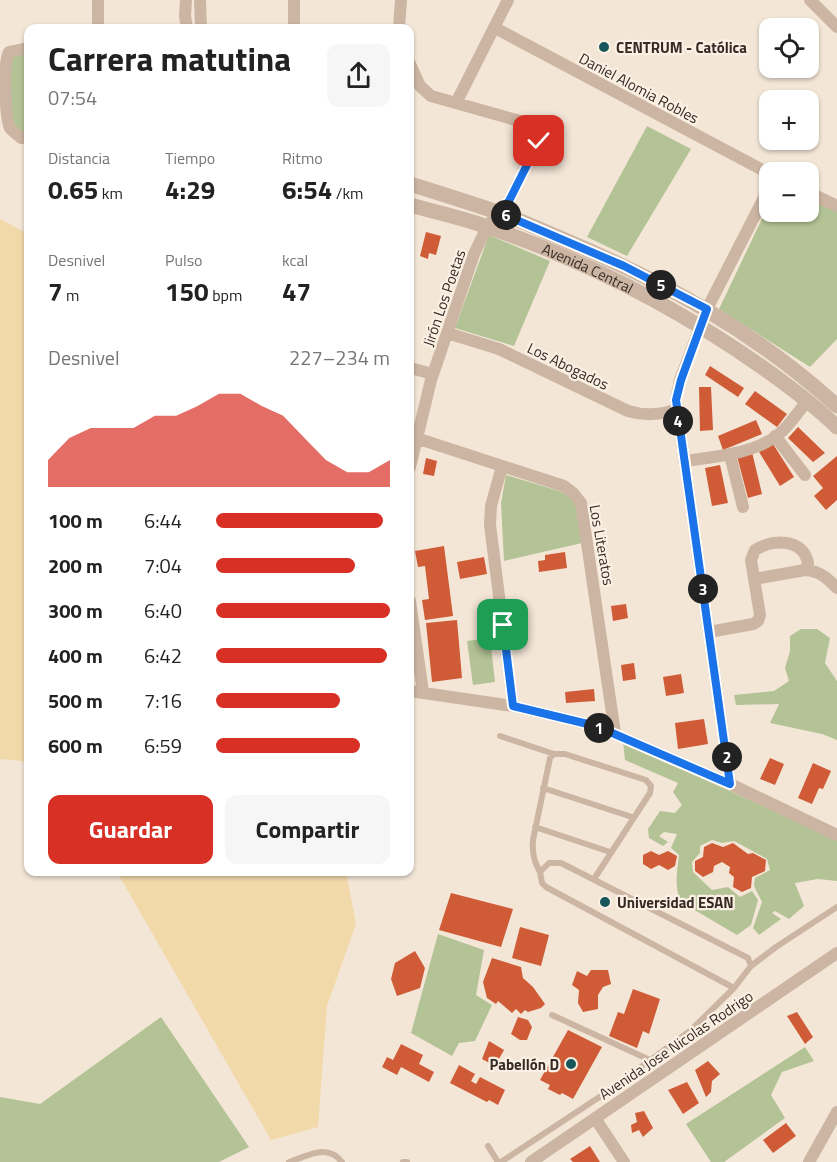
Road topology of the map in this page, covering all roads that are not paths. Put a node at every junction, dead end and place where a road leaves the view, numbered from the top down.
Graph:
1 (98, 0) edge
2 (186, 0) edge
3 (200, 0) edge
4 (294, 0) edge
5 (401, 0) edge
6 (508, 0) edge
7 (810, 0) edge
8 (98, 24) edge
9 (186, 24) edge
10 (201, 24) edge
11 (294, 24) edge
12 (399, 24) edge
13 (837, 27) edge
14 (495, 28) junction
15 (24, 49) edge
16 (414, 73) edge
17 (456, 103) junction
18 (24, 138) edge
19 (759, 168) edge
20 (414, 185) edge
21 (819, 197) edge
22 (414, 206) edge
23 (837, 206) edge
24 (759, 207) edge
25 (498, 212) junction
26 (487, 227) junction
27 (707, 309) junction
28 (702, 326) junction
29 (447, 333) junction
30 (414, 369) edge
31 (433, 374) junction
32 (807, 401) junction
33 (837, 406) edge
34 (677, 409) junction
35 (837, 427) edge
36 (775, 436) junction
37 (416, 438) junction
38 (414, 448) edge
39 (730, 455) junction
40 (684, 461) junction
41 (502, 466) junction
42 (805, 475) dead end
43 (743, 507) dead end
44 (805, 570) junction
45 (754, 579) junction
46 (837, 588) edge
47 (414, 629) edge
48 (709, 632) junction
49 (414, 691) edge
50 (423, 692) junction
51 (513, 706) junction
52 (615, 733) junction
53 (500, 736) dead end
54 (554, 753) junction
55 (730, 784) junction
56 (543, 788) junction
57 (633, 817) junction
58 (535, 826) junction
59 (837, 835) edge
60 (610, 852) junction
61 (540, 872) junction
62 (594, 879) junction
63 (837, 907) edge
64 (837, 952) edge
65 (750, 966) junction
66 (734, 988) junction
67 (552, 1015) dead end
68 (650, 1060) junction
69 (837, 1112) edge
70 (595, 1118) junction
71 (488, 1146) dead end
72 (289, 1162) edge
73 (342, 1162) edge
74 (499, 1162) edge
75 (531, 1162) edge
76 (624, 1162) edge
77 (809, 1162) edge

1 - 8 street
2 - 9 street
3 - 10 street
4 - 11 street
5 - 12 street
6 - 14 street
7 - 13 street
14 - 17 street
14 - 19 street, Daniel Alomia Robles
15 - 18 street
16 - 17 street
17 - 25 street, Jirón Los Poetas
20 - 25 street, Avenida Central
21 - 23 street
22 - 26 street, Avenida Central
24 - 27 street
25 - 26 street, Jirón Los Poetas
25 - 27 street, Avenida Central
26 - 28 street, Avenida Central
26 - 29 street, Jirón Los Poetas
27 - 28 street
27 - 33 street, Avenida Central
28 - 32 street, Avenida Central
28 - 34 street
29 - 31 street, Jirón Los Poetas
29 - 34 street, Los Abogados
30 - 31 street
31 - 37 street, Jirón Los Poetas
32 - 35 street, Avenida Central
32 - 36 street
34 - 40 street
36 - 39 street
36 - 42 street
37 - 38 street, Jirón Los Poetas
37 - 41 street, Los Literatos
39 - 40 street
39 - 43 street
40 - 48 street
41 - 51 street
41 - 52 street, Los Literatos
44 - 45 street
44 - 45 street
44 - 46 street
45 - 48 street
47 - 50 street
48 - 55 street
49 - 50 street
50 - 51 street
51 - 52 street
52 - 55 street
53 - 54 lane
54 - 56 lane
54 - 57 lane
55 - 59 street
56 - 57 lane
56 - 58 lane
57 - 60 lane
58 - 60 lane
58 - 61 lane
60 - 62 lane
61 - 62 lane
61 - 66 lane
62 - 65 lane
63 - 65 lane
64 - 70 street, Avenida Jose Nicolas Rodrigo
65 - 66 lane
66 - 68 lane
67 - 68 lane
68 - 74 lane
69 - 77 street
70 - 75 street, Avenida Jose Nicolas Rodrigo
70 - 76 street
71 - 74 lane
72 - 73 lane

